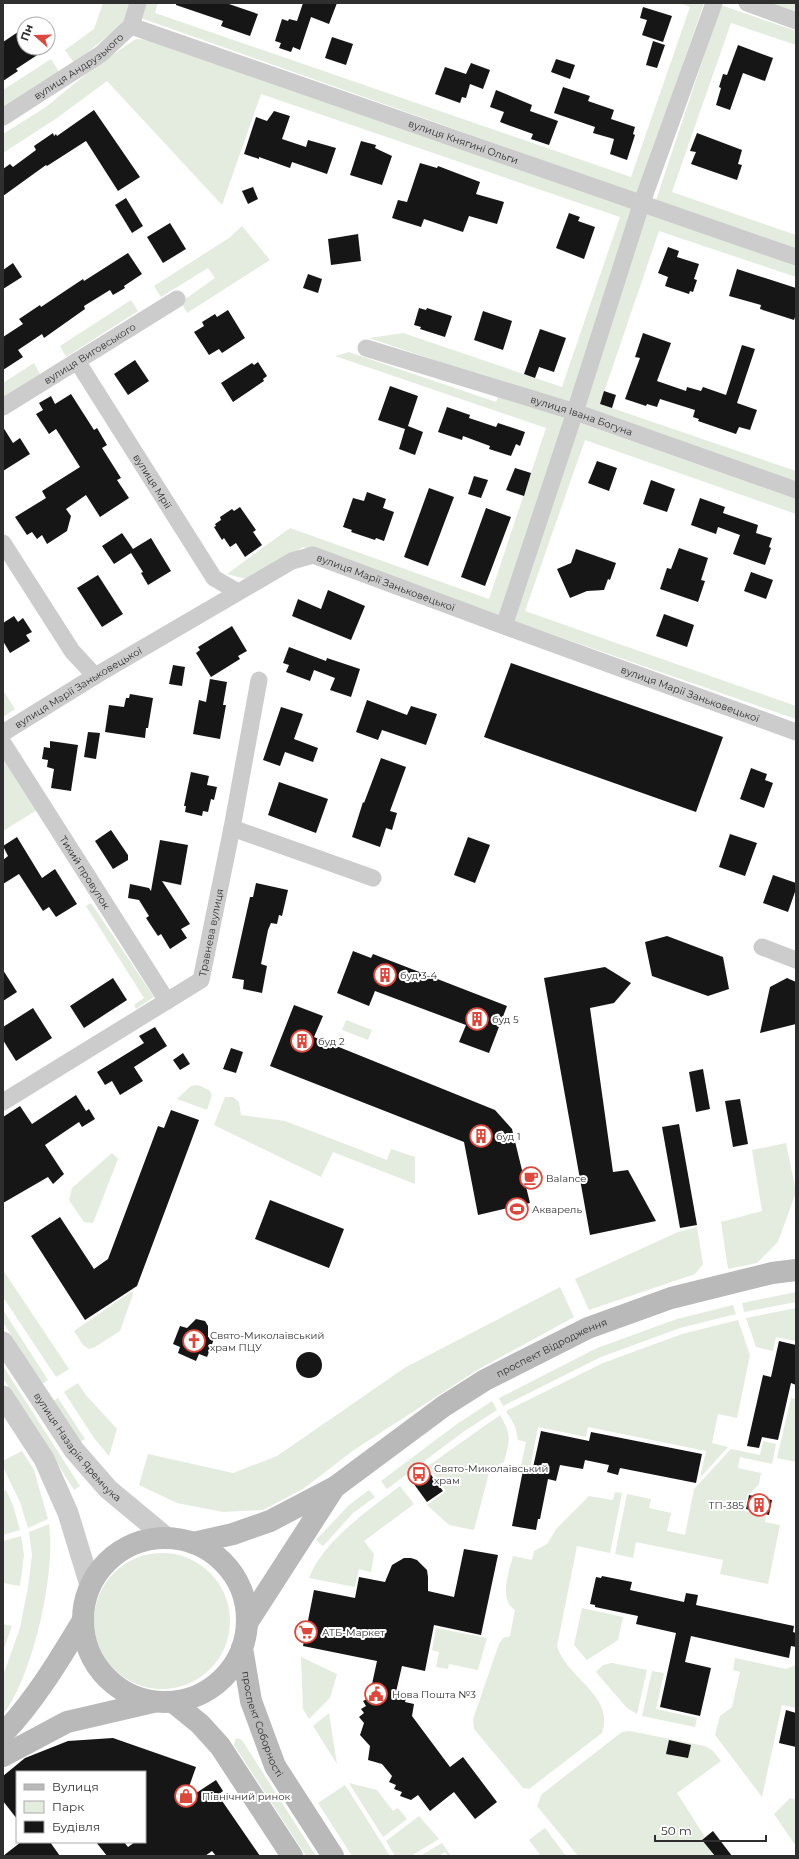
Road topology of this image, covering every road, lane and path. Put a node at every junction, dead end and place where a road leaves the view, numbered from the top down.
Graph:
1 (138, 3) edge
2 (714, 3) edge
3 (747, 3) edge
4 (796, 21) edge
5 (131, 26) junction
6 (3, 117) edge
7 (641, 205) junction
8 (796, 257) edge
9 (177, 299) dead end
10 (366, 348) dead end
11 (77, 361) junction
12 (3, 407) edge
13 (575, 412) junction
14 (796, 490) edge
15 (3, 543) edge
16 (238, 592) junction
17 (504, 626) junction
18 (95, 676) junction
19 (259, 680) dead end
20 (796, 732) edge
21 (3, 733) edge
22 (3, 743) edge
23 (232, 828) junction
24 (373, 878) dead end
25 (762, 947) dead end
26 (796, 960) edge
27 (167, 1001) junction
28 (5, 1098) edge
29 (796, 1270) edge
30 (3, 1342) edge
31 (3, 1396) edge
32 (335, 1487) junction
33 (167, 1538) junction
34 (193, 1543) junction
35 (90, 1585) junction
36 (82, 1622) junction
37 (247, 1623) junction
38 (242, 1648) junction
39 (163, 1702) junction
40 (3, 1734) edge
41 (3, 1756) edge
42 (292, 1856) edge
43 (333, 1856) edge

1 - 5 street, вулиця Андрузького
2 - 7 street
3 - 4 street
5 - 6 street, вулиця Андрузького
5 - 7 street, вулиця Княгині Ольги
7 - 8 street, вулиця Княгині Ольги
7 - 13 street
9 - 11 street, вулиця Виговського
10 - 13 street, вулиця Івана Богуна
11 - 12 street, вулиця Виговського
11 - 16 street, вулиця Мрії
13 - 14 street, вулиця Івана Богуна
13 - 17 street
15 - 18 street
16 - 17 street, вулиця Марії Заньковецької
16 - 18 street, вулиця Марії Заньковецької
17 - 20 street, вулиця Марії Заньковецької
18 - 21 street, вулиця Марії Заньковецької
19 - 23 street, Травнева вулиця
22 - 27 street, Тихий провулок
23 - 24 street
23 - 27 street, Травнева вулиця
25 - 26 street
27 - 28 street, Травнева вулиця
29 - 32 main road, проспект Відродження
30 - 33 street, вулиця Назарія Яремчука
31 - 35 street
32 - 34 main road
32 - 37 main road
33 - 34 main road
33 - 35 main road
34 - 37 main road
35 - 36 main road
36 - 39 main road
36 - 40 main road
37 - 38 main road
38 - 39 main road
38 - 43 main road, проспект Соборності
39 - 41 main road
39 - 42 main road

